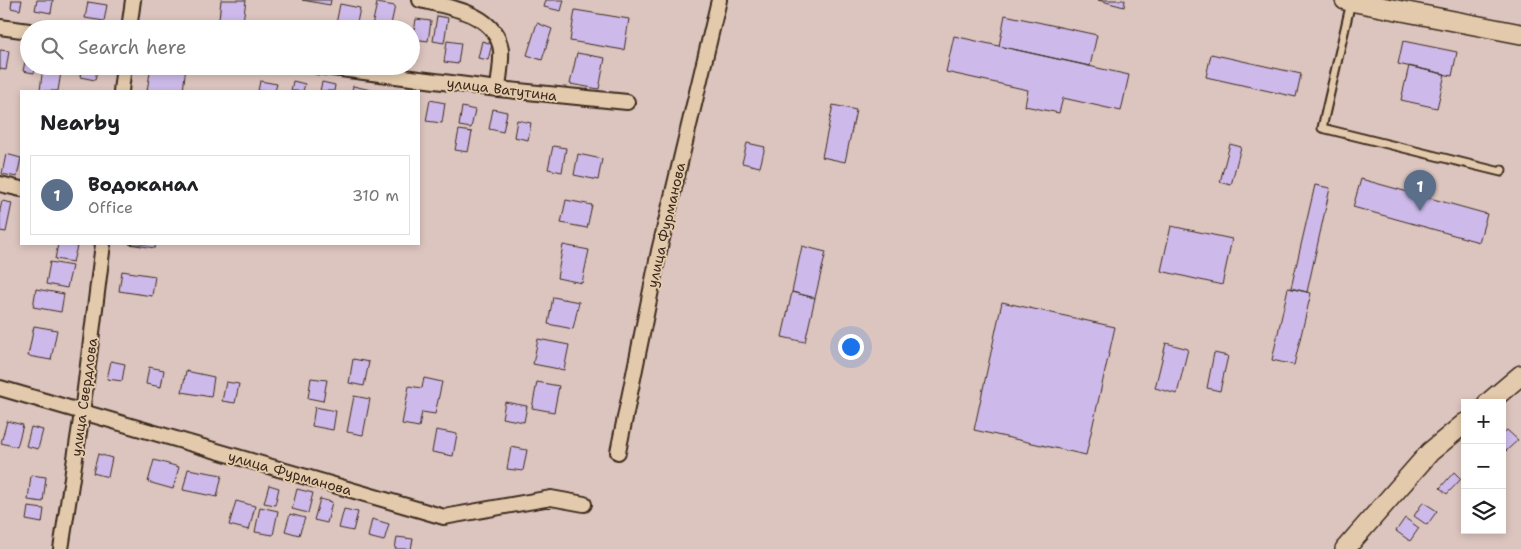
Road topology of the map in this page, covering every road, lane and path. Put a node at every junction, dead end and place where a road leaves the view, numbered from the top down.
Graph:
1 (133, 0) edge
2 (420, 0) edge
3 (719, 0) edge
4 (1348, 1) edge
5 (130, 20) edge
6 (0, 27) edge
7 (20, 30) edge
8 (1521, 34) edge
9 (123, 75) edge
10 (388, 75) edge
11 (498, 89) junction
12 (121, 90) edge
13 (627, 102) dead end
14 (1502, 170) dead end
15 (0, 184) edge
16 (20, 189) edge
17 (103, 245) edge
18 (1521, 375) edge
19 (0, 388) edge
20 (1493, 399) edge
21 (82, 413) junction
22 (1461, 426) edge
23 (618, 452) dead end
24 (584, 504) dead end
25 (62, 549) edge
26 (1345, 549) edge

1 - 5 street
2 - 11 street
3 - 23 street, улица Фурманова
4 - 8 main road
4 - 14 lane
6 - 7 street
9 - 12 street
10 - 11 street, улица Ватутина
11 - 13 street, улица Ватутина
15 - 16 street
17 - 21 street, улица Свердлова
18 - 20 main road
19 - 21 street, улица Фурманова
21 - 24 street, улица Фурманова
21 - 25 street, улица Свердлова
22 - 26 main road

